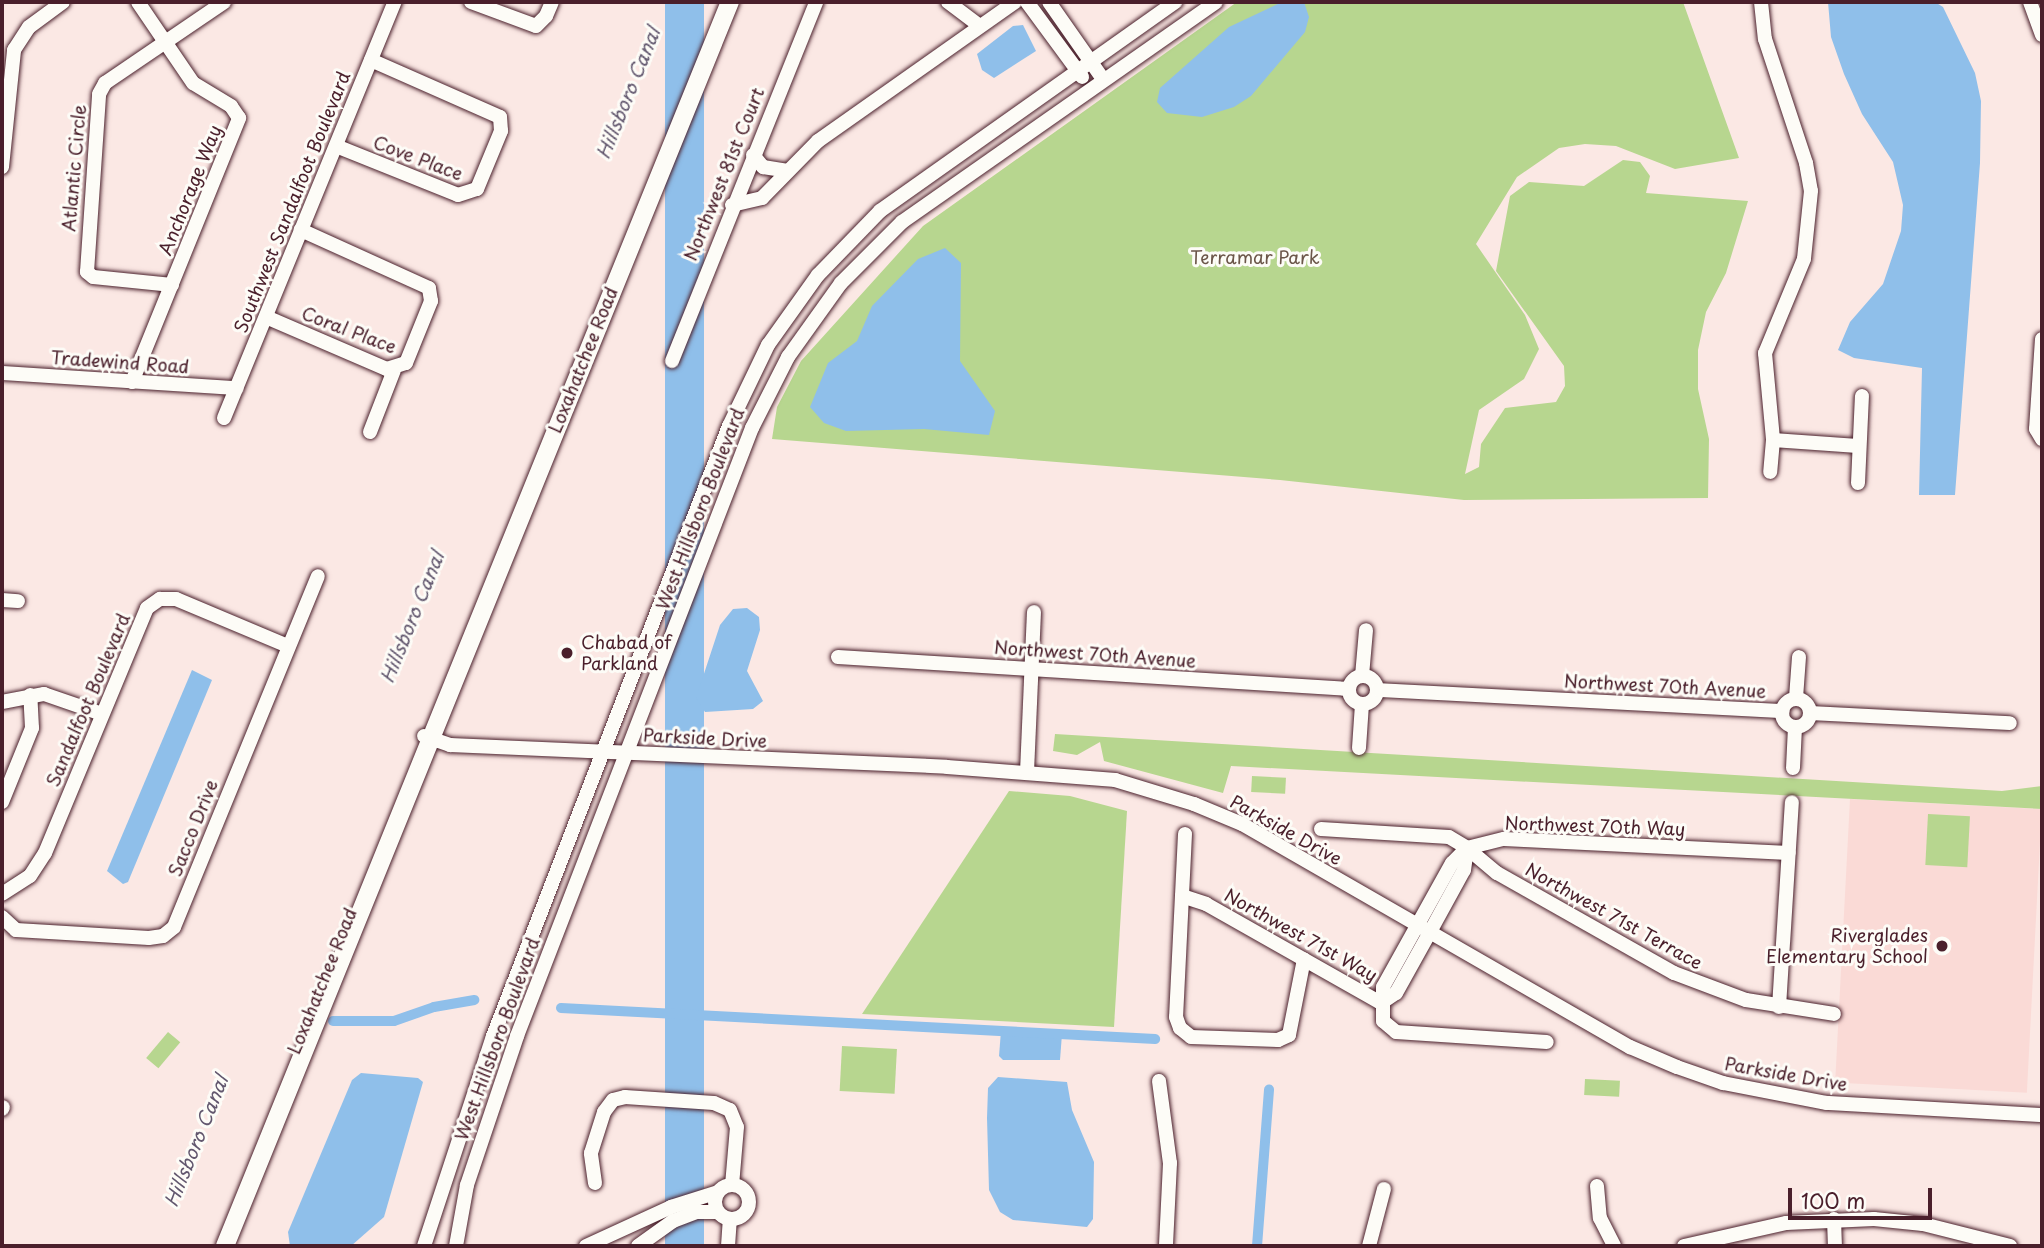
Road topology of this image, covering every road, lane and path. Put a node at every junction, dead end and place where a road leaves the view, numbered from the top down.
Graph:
1 (63, 2) edge
2 (138, 2) edge
3 (224, 2) edge
4 (395, 2) edge
5 (471, 2) edge
6 (552, 2) edge
7 (730, 2) edge
8 (816, 2) edge
9 (947, 2) edge
10 (1014, 2) edge
11 (1027, 2) edge
12 (1049, 2) edge
13 (1175, 2) edge
14 (1216, 2) edge
15 (1761, 2) edge
16 (2030, 2) edge
17 (979, 25) junction
18 (2042, 34) edge
19 (165, 42) junction
20 (371, 60) junction
21 (1083, 66) junction
22 (1096, 84) junction
23 (336, 146) junction
24 (753, 155) junction
25 (2, 167) edge
26 (789, 171) junction
27 (732, 205) junction
28 (301, 230) junction
29 (172, 285) junction
30 (266, 317) junction
31 (2042, 339) edge
32 (672, 361) dead end
33 (394, 370) junction
34 (2, 373) edge
35 (132, 382) junction
36 (237, 388) junction
37 (1862, 396) dead end
38 (225, 418) dead end
39 (370, 432) dead end
40 (2042, 439) edge
41 (1773, 440) junction
42 (1858, 446) junction
43 (1770, 472) dead end
44 (1857, 483) dead end
45 (318, 576) dead end
46 (2, 600) edge
47 (18, 601) dead end
48 (1034, 612) dead end
49 (1366, 630) dead end
50 (288, 646) junction
51 (838, 657) dead end
52 (1799, 657) dead end
53 (1030, 668) junction
54 (1362, 676) junction
55 (1349, 689) junction
56 (1378, 690) junction
57 (30, 695) junction
58 (1796, 698) junction
59 (2, 702) edge
60 (1362, 704) junction
61 (1782, 711) junction
62 (1810, 713) junction
63 (102, 714) junction
64 (2010, 723) dead end
65 (1795, 727) junction
66 (428, 738) junction
67 (1359, 748) dead end
68 (603, 753) junction
69 (626, 754) junction
70 (1793, 768) dead end
71 (1027, 772) junction
72 (1792, 802) dead end
73 (2, 803) edge
74 (1321, 829) dead end
75 (1185, 834) dead end
76 (1467, 848) junction
77 (1789, 853) junction
78 (2, 894) edge
79 (1182, 896) junction
80 (2, 917) edge
81 (1423, 929) junction
82 (1304, 959) junction
83 (1381, 1003) junction
84 (1779, 1007) junction
85 (1834, 1014) dead end
86 (1547, 1042) dead end
87 (1159, 1081) dead end
88 (2042, 1115) edge
89 (595, 1183) dead end
90 (732, 1185) junction
91 (1597, 1186) dead end
92 (1384, 1188) dead end
93 (718, 1192) junction
94 (717, 1212) junction
95 (1834, 1219) junction
96 (730, 1220) junction
97 (213, 1246) edge
98 (225, 1246) edge
99 (424, 1246) edge
100 (456, 1246) edge
101 (586, 1246) edge
102 (638, 1246) edge
103 (728, 1246) edge
104 (1166, 1246) edge
105 (1369, 1246) edge
106 (1614, 1246) edge
107 (1684, 1246) edge
108 (1835, 1246) edge
109 (2010, 1246) edge

1 - 25 street
2 - 19 street, Anchorage Way
3 - 19 street, Atlantic Circle
4 - 20 street, Southwest Sandalfoot Boulevard
5 - 6 street
7 - 66 main road, Loxahatchee Road
8 - 24 street, Northwest 81st Court
9 - 17 street
10 - 17 street
11 - 21 street
12 - 21 street
13 - 21 street, West Hillsboro Boulevard
14 - 22 street, West Hillsboro Boulevard
15 - 41 street
16 - 18 street
17 - 26 street
19 - 29 street, Anchorage Way
19 - 29 street, Atlantic Circle
20 - 23 street, Southwest Sandalfoot Boulevard
20 - 23 street, Cove Place
21 - 22 street
21 - 68 street, West Hillsboro Boulevard
22 - 69 street, West Hillsboro Boulevard
23 - 28 street, Southwest Sandalfoot Boulevard
24 - 26 street
24 - 27 street, Northwest 81st Court
26 - 27 street
27 - 32 street, Northwest 81st Court
28 - 30 street, Southwest Sandalfoot Boulevard
28 - 33 street, Coral Place
29 - 35 street, Anchorage Way
30 - 33 street, Coral Place
30 - 36 street, Southwest Sandalfoot Boulevard
31 - 40 street
33 - 39 street
34 - 35 street, Tradewind Road
35 - 36 street, Tradewind Road
36 - 38 street, Southwest Sandalfoot Boulevard
37 - 42 street
41 - 42 street
41 - 43 street
42 - 44 street
45 - 50 street, Sacco Drive
46 - 47 street
48 - 53 street
49 - 54 street
50 - 63 street, Sandalfoot Boulevard
50 - 80 street, Sacco Drive
51 - 53 street, Northwest 70th Avenue
52 - 58 street
53 - 55 street, Northwest 70th Avenue
53 - 71 street
54 - 55 street
54 - 56 street
55 - 60 street
56 - 60 street
56 - 61 street, Northwest 70th Avenue
57 - 59 street
57 - 63 street
57 - 73 street
58 - 61 street
58 - 62 street
60 - 67 street
61 - 65 street
62 - 64 street
62 - 65 street
63 - 78 street, Sandalfoot Boulevard
65 - 70 street
66 - 68 street, Parkside Drive
66 - 97 main road, Loxahatchee Road
66 - 98 main road, Loxahatchee Road
68 - 69 street, Parkside Drive
68 - 99 street, West Hillsboro Boulevard
69 - 71 street, Parkside Drive
69 - 100 street, West Hillsboro Boulevard
71 - 81 street, Parkside Drive
72 - 77 street
74 - 76 street
75 - 79 street
76 - 77 street, Northwest 70th Way
76 - 81 street
76 - 84 street, Northwest 71st Terrace
77 - 84 street
79 - 82 street, Northwest 71st Way
79 - 82 street
81 - 83 street
81 - 88 street, Parkside Drive
82 - 83 street, Northwest 71st Way
83 - 86 street, Northwest 71st Way
84 - 85 street, Northwest 71st Terrace
87 - 104 street
89 - 90 street
90 - 93 street
90 - 96 street
91 - 106 street
92 - 105 street
93 - 94 street
93 - 101 street
94 - 96 street
94 - 102 street
95 - 107 street
95 - 108 street
95 - 109 street
96 - 103 street

